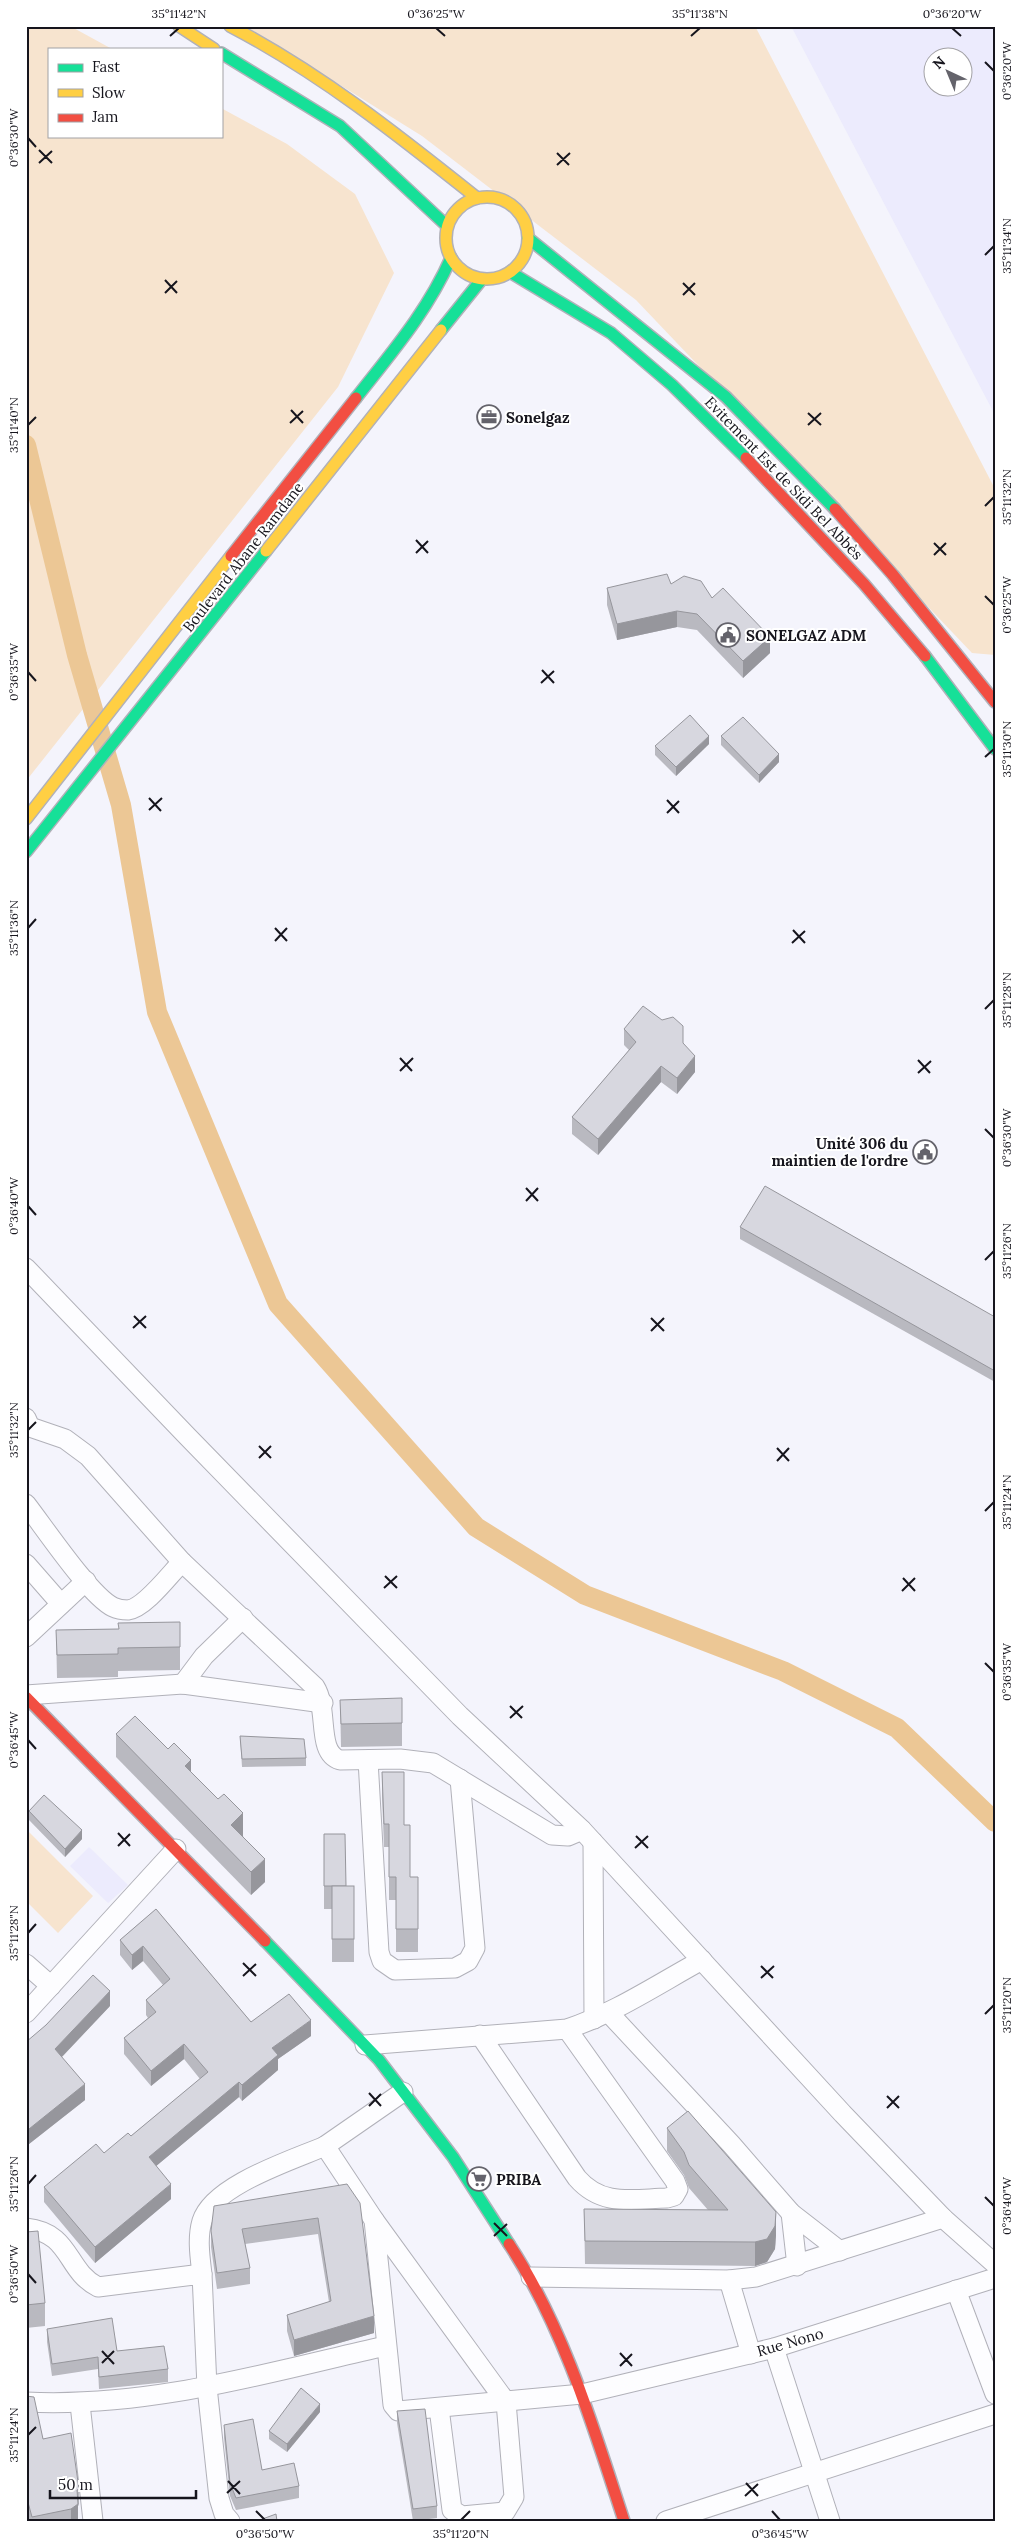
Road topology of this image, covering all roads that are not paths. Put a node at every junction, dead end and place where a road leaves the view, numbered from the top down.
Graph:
1 (178, 26) edge
2 (230, 26) edge
3 (212, 48) edge
4 (222, 54) edge
5 (477, 198) junction
6 (447, 226) junction
7 (528, 238) junction
8 (451, 258) junction
9 (510, 272) junction
10 (482, 279) junction
11 (995, 702) edge
12 (995, 748) edge
13 (26, 819) edge
14 (26, 852) edge
15 (26, 1268) edge
16 (26, 1418) edge
17 (26, 1424) edge
18 (26, 1504) edge
19 (182, 1562) junction
20 (26, 1564) edge
21 (86, 1581) junction
22 (61, 1604) junction
23 (243, 1618) junction
24 (26, 1637) edge
25 (183, 1684) junction
26 (26, 1696) edge
27 (323, 1703) junction
28 (368, 1760) junction
29 (460, 1779) junction
30 (588, 1836) junction
31 (176, 1849) junction
32 (702, 1960) junction
33 (26, 1964) edge
34 (51, 1986) junction
35 (26, 2013) edge
36 (601, 2016) junction
37 (567, 2029) junction
38 (480, 2035) junction
39 (365, 2045) junction
40 (403, 2092) junction
41 (325, 2146) junction
42 (791, 2213) junction
43 (943, 2218) junction
44 (374, 2220) junction
45 (26, 2228) edge
46 (840, 2251) junction
47 (995, 2264) edge
48 (797, 2266) junction
49 (202, 2274) junction
50 (531, 2277) junction
51 (995, 2278) edge
52 (728, 2280) junction
53 (956, 2290) junction
54 (385, 2346) junction
55 (774, 2348) junction
56 (751, 2354) junction
57 (208, 2387) junction
58 (582, 2394) junction
59 (995, 2394) edge
60 (26, 2402) edge
61 (506, 2402) junction
62 (80, 2404) junction
63 (439, 2408) junction
64 (995, 2414) edge
65 (814, 2473) junction
66 (463, 2518) edge
67 (94, 2521) edge
68 (230, 2521) edge
69 (624, 2521) edge
70 (666, 2521) edge
71 (830, 2521) edge

1 - 3 main road
2 - 5 main road
4 - 6 main road
5 - 6 main road
5 - 7 main road
6 - 8 main road
7 - 9 main road
7 - 11 main road, Evitement Est de Sidi Bel Abbès
8 - 10 main road
8 - 13 main road, Boulevard Abane Ramdane
9 - 10 main road
9 - 12 main road, Evitement Est de Sidi Bel Abbès
10 - 14 main road, Boulevard Abane Ramdane
15 - 30 street
16 - 17 street
17 - 19 street
18 - 21 street
19 - 21 street
19 - 23 street
20 - 22 street
21 - 22 street
22 - 24 street
23 - 25 street
23 - 27 street
25 - 26 street
25 - 27 street
26 - 31 main road
27 - 28 street
28 - 29 street
28 - 29 street
29 - 30 street
30 - 32 street
30 - 36 street
31 - 34 street
31 - 39 main road
32 - 36 street
32 - 43 street
33 - 34 street
34 - 35 street
36 - 37 street
36 - 42 street
37 - 38 street
37 - 38 street
38 - 39 street
39 - 40 main road
40 - 41 street
40 - 50 main road
41 - 44 street
41 - 49 street
42 - 46 street
42 - 48 street
43 - 46 street
43 - 47 street
44 - 54 street
44 - 61 street
45 - 49 street
46 - 48 street
48 - 52 street
49 - 57 street
50 - 52 street
50 - 58 main road
51 - 53 street, Rue Nono
52 - 56 street
53 - 55 street, Rue Nono
53 - 59 street
54 - 57 street
54 - 63 street, Rue Nono
55 - 56 street, Rue Nono
55 - 65 street
56 - 58 street, Rue Nono
57 - 62 street
57 - 68 street
58 - 61 street, Rue Nono
58 - 69 main road
60 - 62 street
61 - 63 street, Rue Nono
61 - 66 street
62 - 67 street
63 - 66 street
64 - 65 street
65 - 70 street
65 - 71 street

